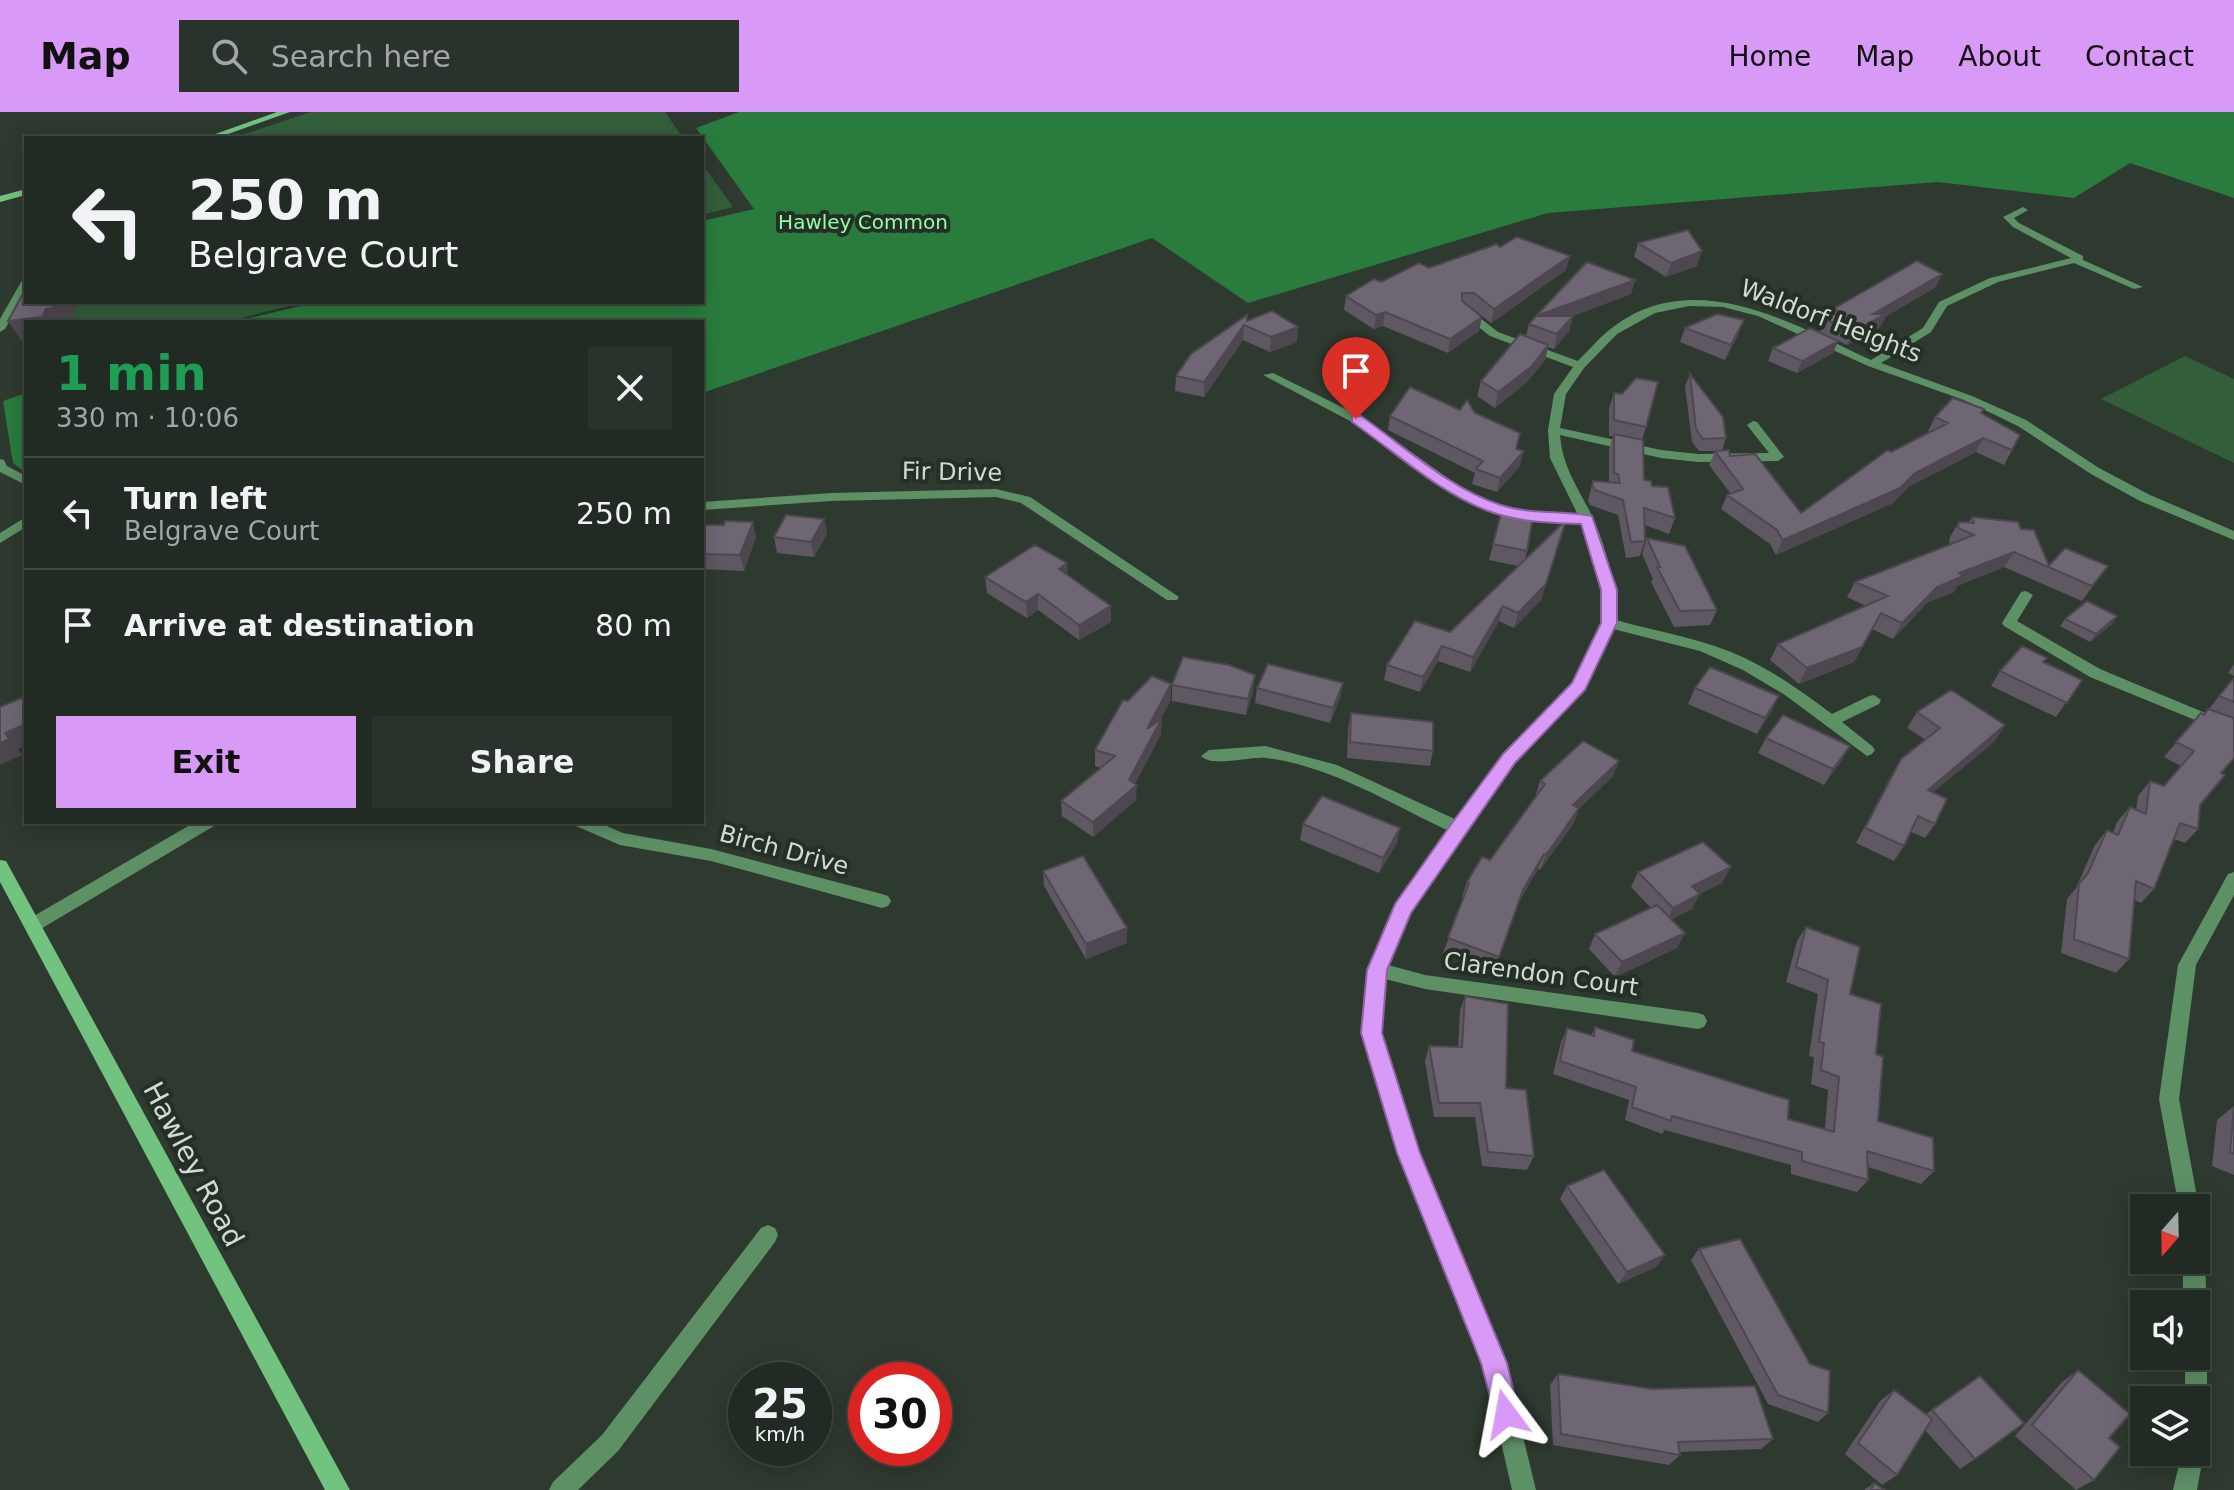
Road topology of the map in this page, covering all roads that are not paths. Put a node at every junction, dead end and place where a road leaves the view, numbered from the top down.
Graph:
1 (286, 112) edge
2 (214, 136) edge
3 (24, 193) edge
4 (0, 199) edge
5 (2023, 210) dead end
6 (2075, 260) junction
7 (24, 286) edge
8 (2138, 287) dead end
9 (1465, 311) edge
10 (0, 329) edge
11 (1872, 364) junction
12 (1580, 366) junction
13 (1269, 375) dead end
14 (1753, 425) dead end
15 (1554, 430) junction
16 (0, 463) edge
17 (24, 480) edge
18 (704, 506) edge
19 (1587, 519) junction
20 (24, 522) edge
21 (2234, 536) edge
22 (0, 539) edge
23 (2026, 595) dead end
24 (1172, 597) dead end
25 (1609, 623) junction
26 (1874, 700) dead end
27 (1832, 721) junction
28 (2234, 731) edge
29 (1867, 750) dead end
30 (1209, 756) dead end
31 (205, 824) edge
32 (586, 824) edge
33 (1458, 828) junction
34 (0, 866) edge
35 (2234, 879) edge
36 (882, 901) dead end
37 (33, 925) junction
38 (1377, 970) junction
39 (1698, 1021) dead end
40 (2186, 1194) edge
41 (768, 1235) dead end
42 (2190, 1466) edge
43 (338, 1490) edge
44 (561, 1490) edge
45 (1524, 1490) edge
46 (2185, 1490) edge

1 - 2 main road
3 - 4 main road
5 - 6 street
6 - 8 street
6 - 11 street
7 - 10 street
9 - 12 street
11 - 12 street, Waldorf Heights
11 - 21 street, Waldorf Heights
12 - 15 street, Waldorf Heights
13 - 19 street
14 - 15 street
15 - 19 street, Waldorf Heights
16 - 17 street
18 - 24 street, Fir Drive
19 - 25 street, Waldorf Heights
20 - 22 street
23 - 28 street
25 - 27 street
25 - 33 street, Waldorf Heights
26 - 27 street
27 - 29 street
30 - 33 street
31 - 37 street
32 - 36 street, Birch Drive
33 - 38 street, Waldorf Heights
34 - 37 main road, Hawley Road
35 - 40 street
37 - 43 main road, Hawley Road
38 - 39 street, Clarendon Court
38 - 45 street, Waldorf Heights
41 - 44 street
42 - 46 street

